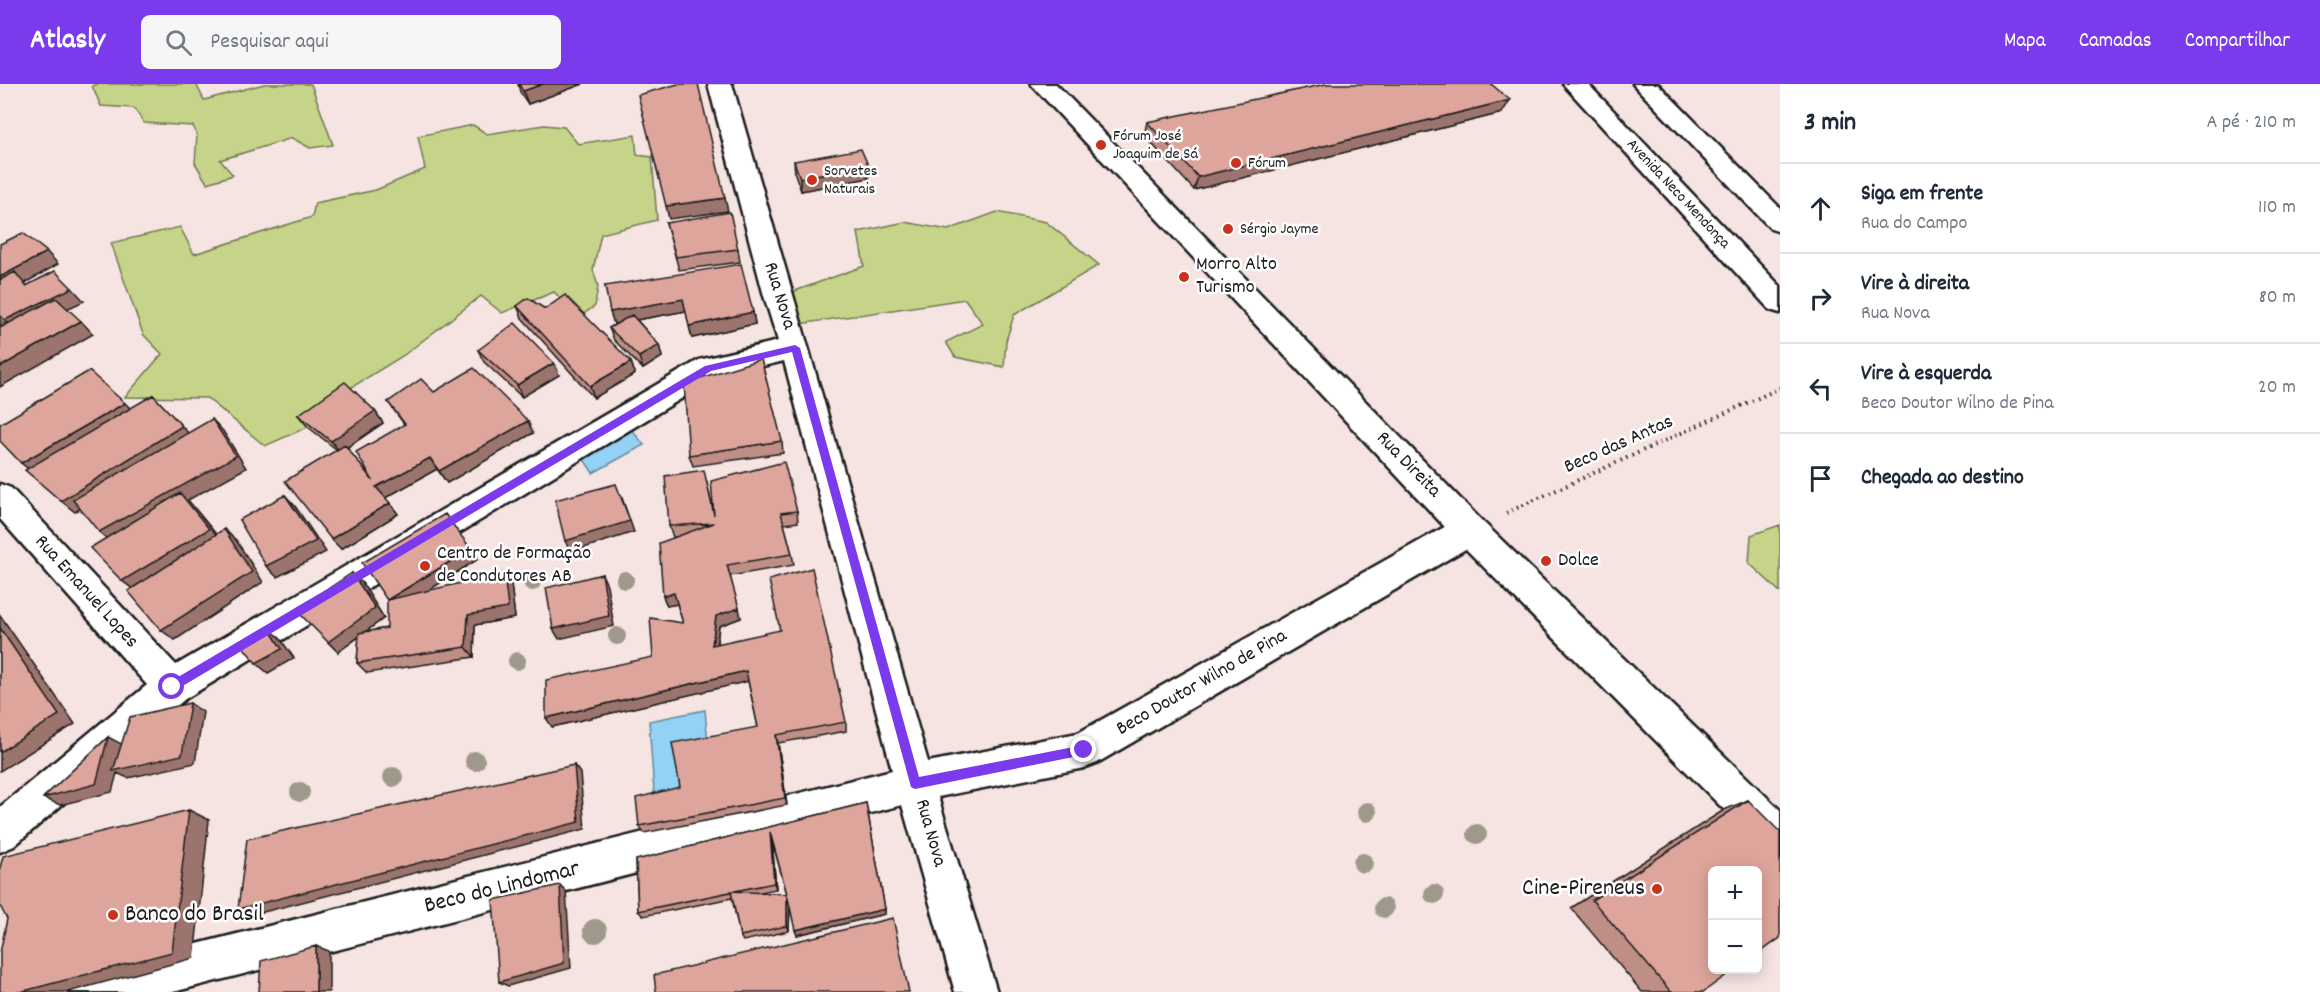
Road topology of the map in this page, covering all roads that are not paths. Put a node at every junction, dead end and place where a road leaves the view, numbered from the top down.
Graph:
1 (720, 84) edge
2 (1043, 84) edge
3 (1575, 84) edge
4 (1645, 84) edge
5 (1780, 223) edge
6 (1780, 303) edge
7 (795, 348) junction
8 (0, 497) edge
9 (1470, 530) junction
10 (172, 687) junction
11 (915, 783) junction
12 (0, 832) edge
13 (1780, 838) edge
14 (89, 992) edge
15 (976, 992) edge

1 - 7 street, Rua Nova
2 - 9 street, Rua Direita
3 - 6 street, Avenida Neco Mendonça
4 - 5 street
7 - 10 street
7 - 11 street, Rua Nova
8 - 10 street, Rua Emanuel Lopes
9 - 11 street, Beco Doutor Wilno de Pina
9 - 13 street, Rua Direita
10 - 12 street
11 - 14 street, Beco do Lindomar
11 - 15 street, Rua Nova

